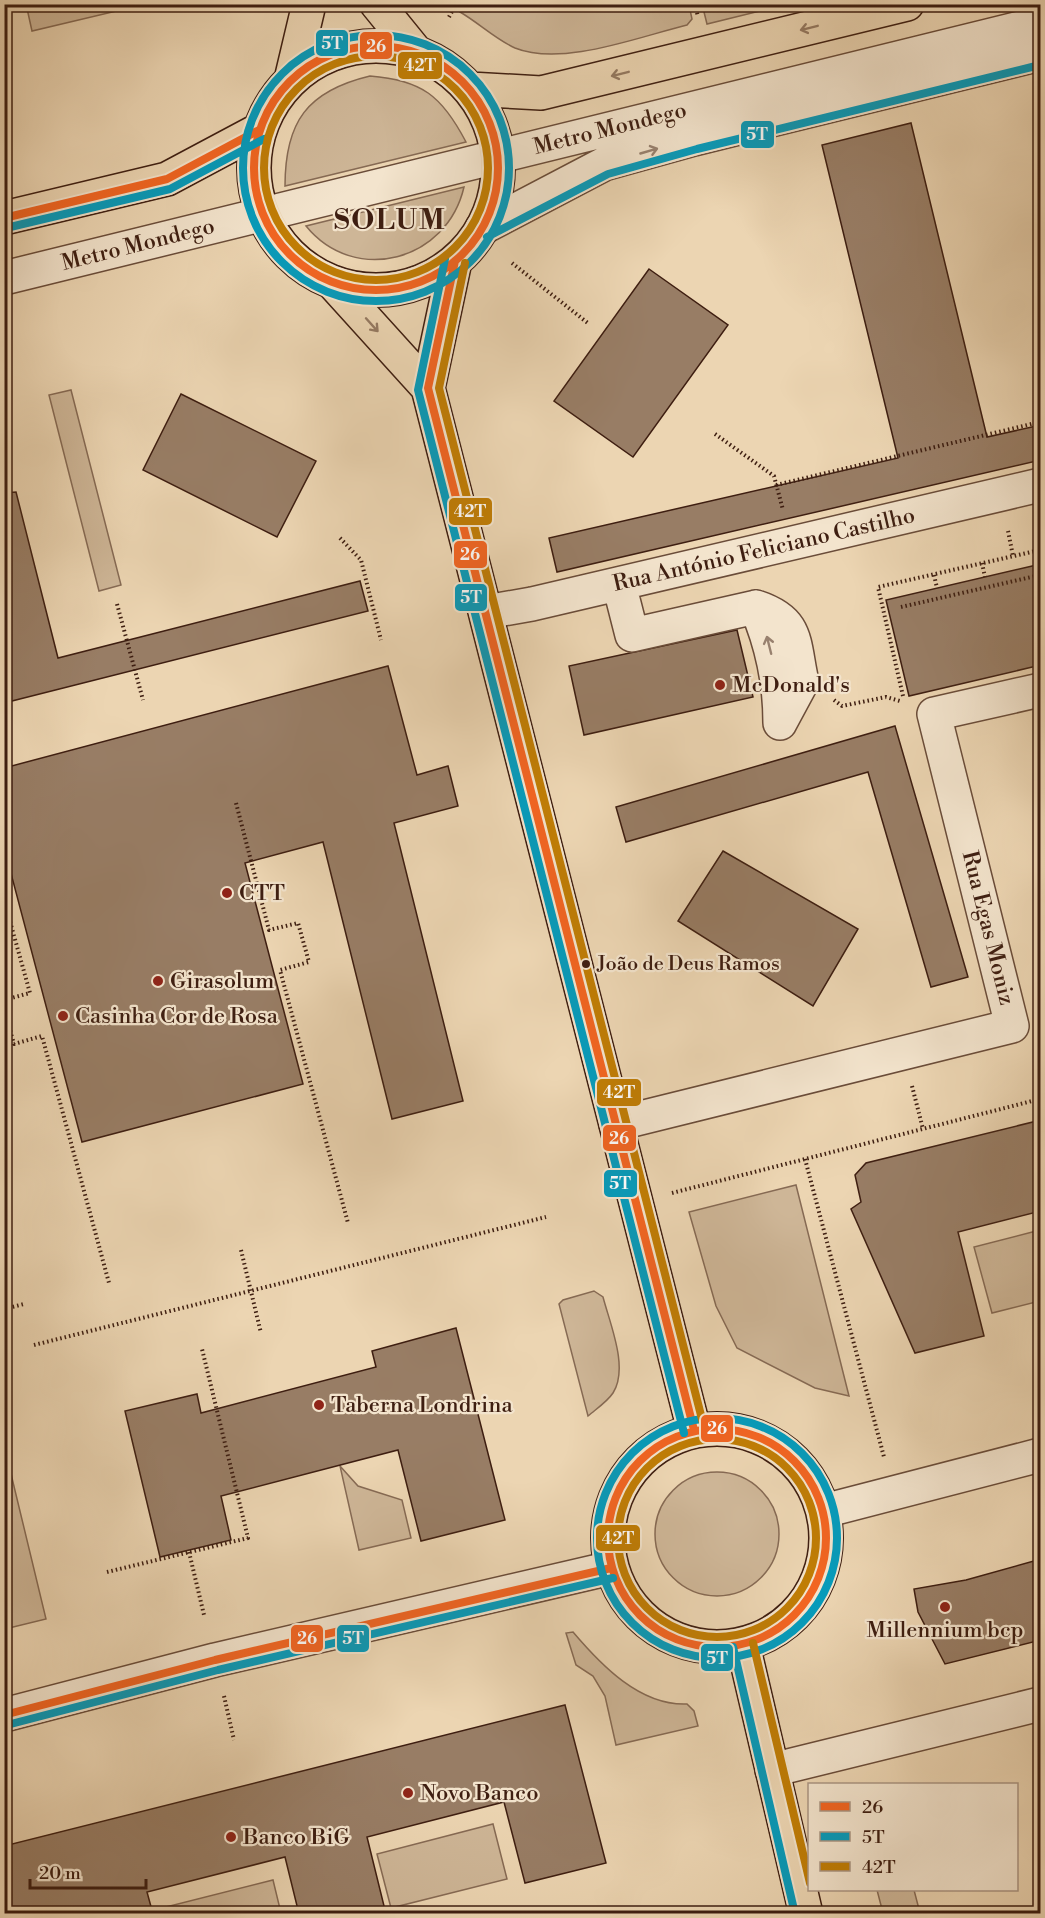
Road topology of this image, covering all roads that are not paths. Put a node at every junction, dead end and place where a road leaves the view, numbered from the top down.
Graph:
1 (309, 4) edge
2 (377, 4) edge
3 (907, 4) edge
4 (1041, 23) edge
5 (416, 52) junction
6 (1041, 54) edge
7 (291, 80) junction
8 (470, 88) junction
9 (259, 130) junction
10 (498, 156) junction
11 (262, 213) junction
12 (4, 218) edge
13 (482, 228) junction
14 (454, 261) junction
15 (4, 279) edge
16 (332, 282) junction
17 (428, 388) junction
18 (1041, 486) edge
19 (619, 584) junction
20 (486, 612) junction
21 (1041, 690) edge
22 (780, 723) dead end
23 (616, 1124) junction
24 (694, 1430) junction
25 (1041, 1455) edge
26 (824, 1510) junction
27 (611, 1568) junction
28 (743, 1645) junction
29 (1041, 1704) edge
30 (4, 1714) edge
31 (772, 1770) junction
32 (806, 1914) edge

1 - 7 main road
2 - 5 main road
3 -> 8 main road
4 - 10 street, Metro Mondego
5 - 7 main road
5 - 8 main road
13 -> 6 street
7 - 9 main road
8 - 10 main road
9 - 11 main road
9 - 12 main road
10 - 11 street, Metro Mondego
10 - 13 main road
11 - 15 street, Metro Mondego
11 - 16 main road
13 - 14 main road
14 - 16 main road
14 - 17 main road
16 -> 17 main road
17 - 20 main road
18 - 19 street, Rua António Feliciano Castilho
19 - 20 street, Rua António Feliciano Castilho
22 -> 19 street
20 - 23 main road
21 - 23 street, Rua Egas Moniz
23 - 24 main road
24 - 26 main road
24 - 27 main road
25 - 26 street
26 - 28 main road
27 - 28 main road
27 - 30 street
28 - 31 main road
29 - 31 street
31 - 32 main road

